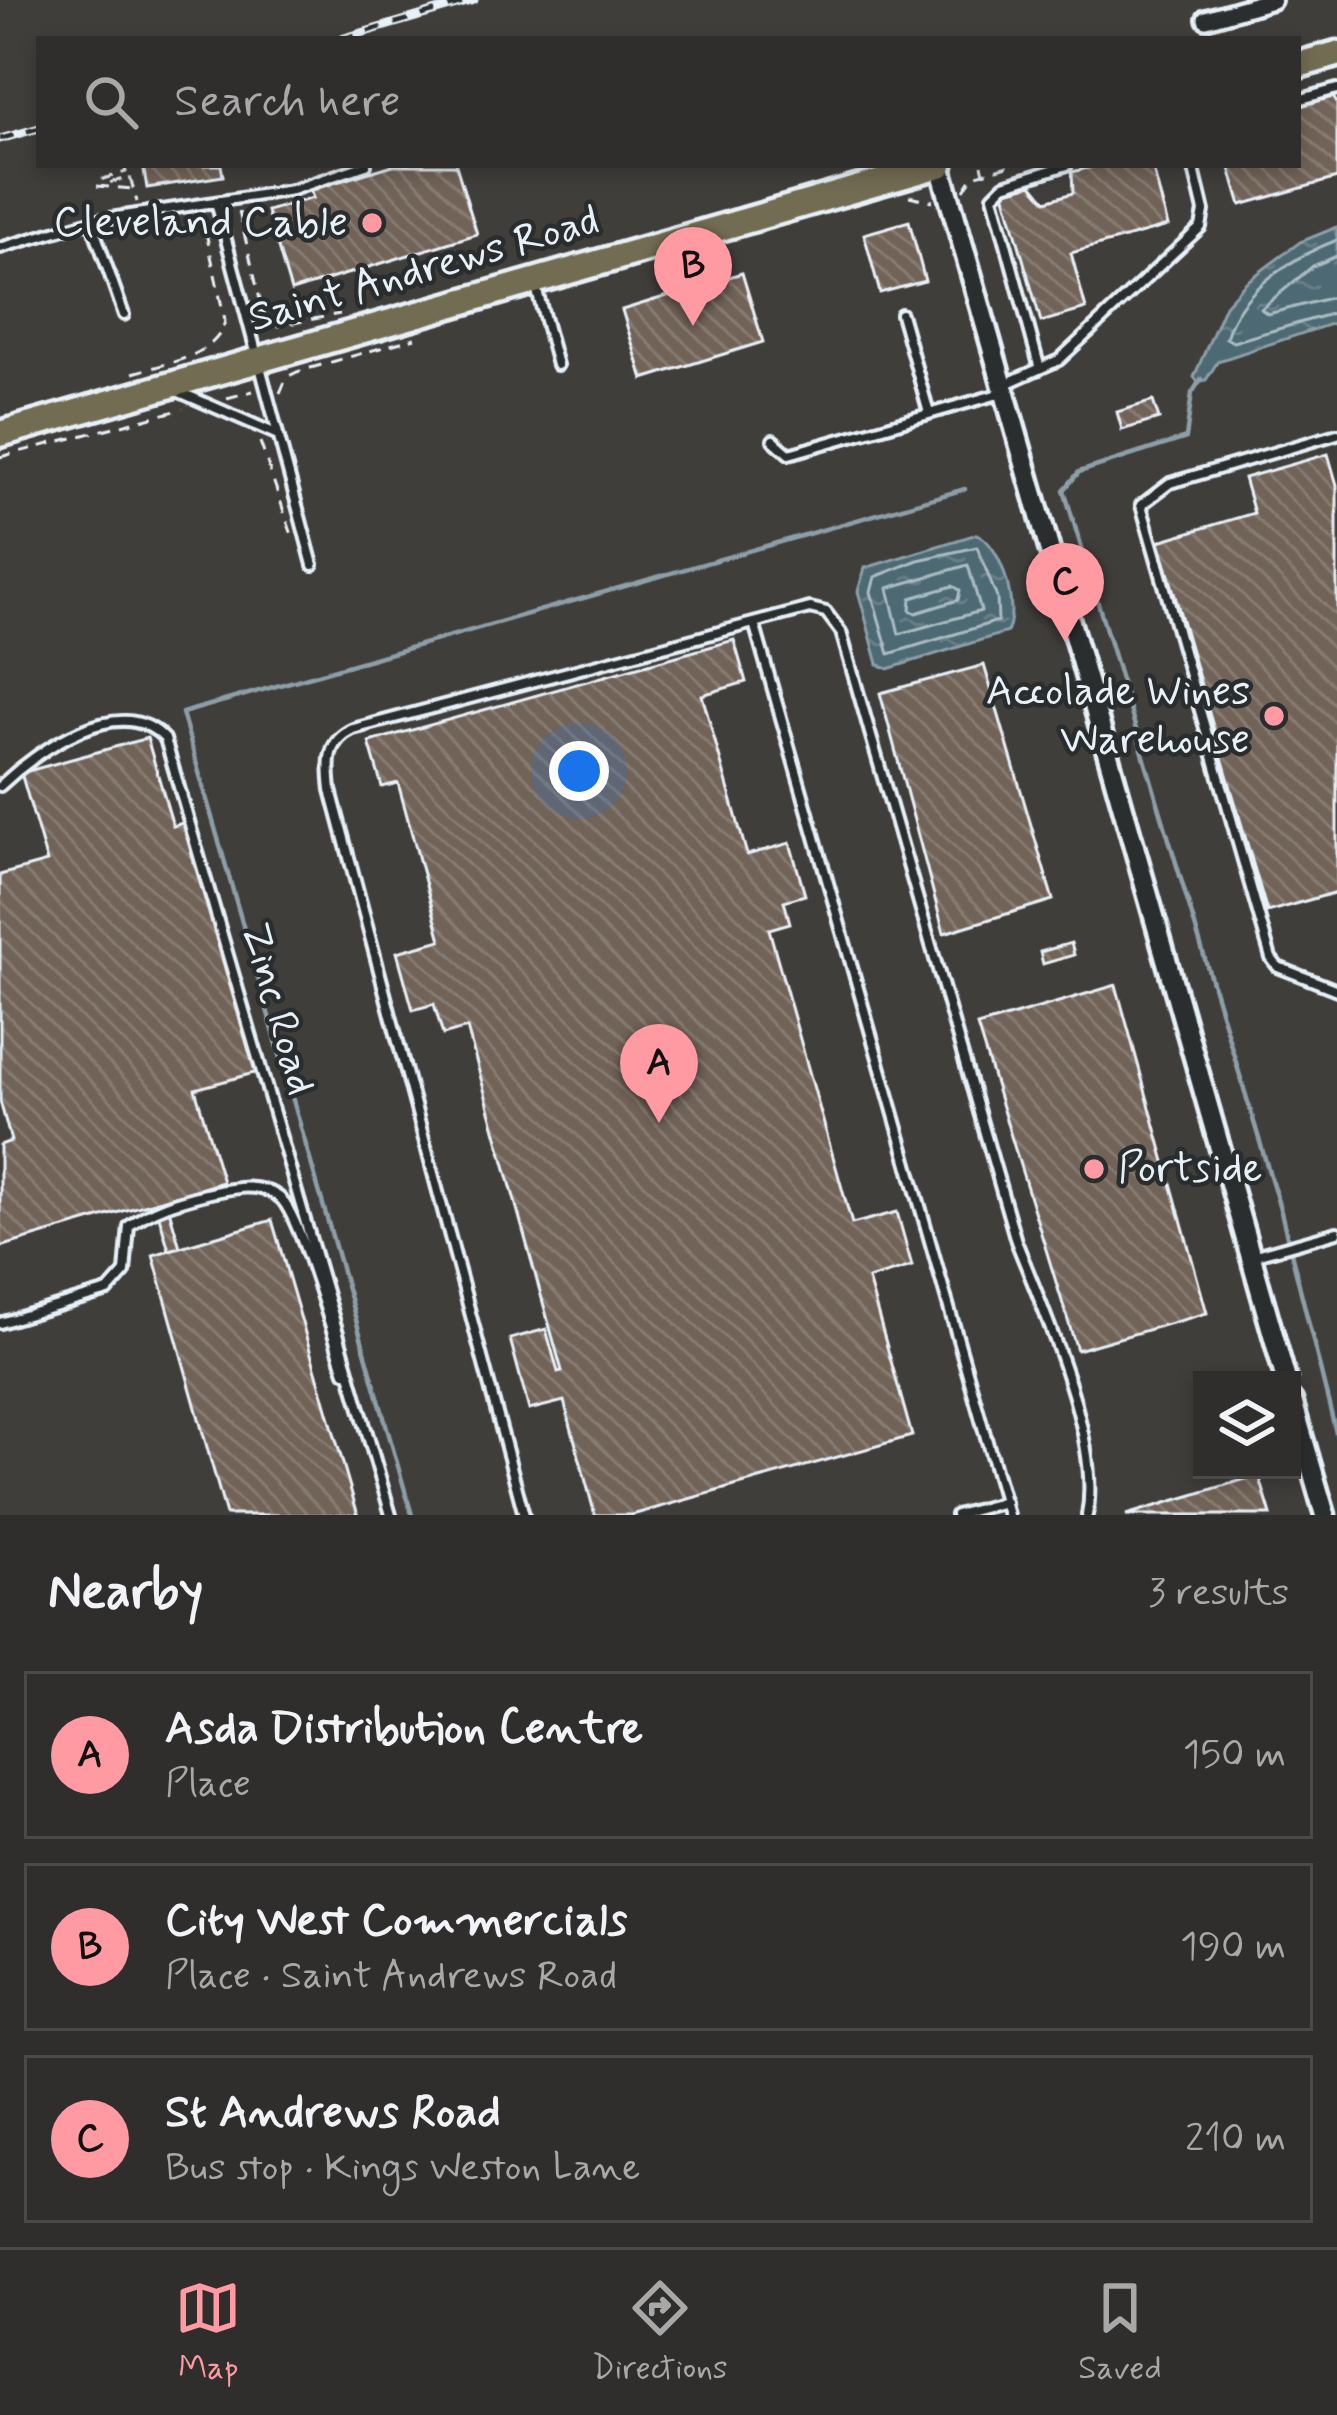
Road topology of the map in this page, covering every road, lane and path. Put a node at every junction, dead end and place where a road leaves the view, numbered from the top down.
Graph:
1 (1272, 0) edge
2 (1206, 19) dead end
3 (1337, 54) edge
4 (1301, 63) edge
5 (1337, 89) edge
6 (1301, 99) edge
7 (125, 168) edge
8 (356, 168) edge
9 (929, 168) edge
10 (941, 168) edge
11 (983, 168) edge
12 (1001, 168) edge
13 (1058, 168) edge
14 (1194, 168) edge
15 (984, 173) junction
16 (97, 186) dead end
17 (134, 190) junction
18 (949, 196) junction
19 (236, 199) junction
20 (896, 199) dead end
21 (216, 202) junction
22 (175, 209) junction
23 (140, 214) junction
24 (91, 221) junction
25 (0, 248) edge
26 (534, 279) junction
27 (262, 311) dead end
28 (901, 314) dead end
29 (124, 315) dead end
30 (429, 334) dead end
31 (257, 358) junction
32 (557, 365) dead end
33 (1040, 369) junction
34 (131, 374) dead end
35 (164, 386) junction
36 (265, 388) junction
37 (280, 388) junction
38 (1002, 389) junction
39 (280, 405) dead end
40 (217, 406) junction
41 (190, 409) dead end
42 (929, 413) junction
43 (254, 432) dead end
44 (0, 434) edge
45 (1337, 434) edge
46 (278, 435) junction
47 (772, 440) dead end
48 (0, 458) edge
49 (293, 538) dead end
50 (313, 565) dead end
51 (754, 623) junction
52 (0, 786) edge
53 (1337, 990) edge
54 (1337, 1232) edge
55 (1251, 1256) junction
56 (0, 1323) edge
57 (1283, 1371) edge
58 (1301, 1433) edge
59 (382, 1481) junction
60 (1005, 1502) junction
61 (392, 1515) edge
62 (524, 1515) edge
63 (956, 1515) edge
64 (1009, 1515) edge
65 (1087, 1515) edge
66 (1324, 1515) edge

1 - 2 street
3 - 4 highway
5 - 6 lane
7 - 17 path
8 - 19 lane
9 - 26 highway, Saint Andrews Road
10 - 18 street
11 - 15 path
12 - 15 path
13 - 33 lane
14 - 33 lane
15 - 18 path
16 - 17 path
17 - 23 path
18 - 20 path
18 - 38 street
19 - 21 lane
19 - 27 path
21 - 22 lane
21 - 31 lane
22 - 23 lane
22 - 34 path
23 - 24 lane
24 - 25 lane
24 - 29 lane
26 - 31 highway, Saint Andrews Road
26 - 32 lane
28 - 42 lane
30 - 37 path
31 - 35 highway, Saint Andrews Road
31 - 36 lane
33 - 38 lane
35 - 40 lane
35 - 44 highway, Saint Andrews Road
36 - 37 path
36 - 40 path
36 - 46 lane
37 - 39 path
38 - 42 lane
38 - 55 street
40 - 46 lane
41 - 48 path
42 - 47 lane
43 - 49 path
45 - 53 lane
46 - 50 lane
51 - 60 lane
51 - 62 lane
51 - 65 lane
52 - 59 lane, Zinc Road
54 - 55 lane
55 - 57 street
56 - 59 lane, Zinc Road
58 - 66 street
59 - 61 lane, Zinc Road
60 - 63 lane
60 - 64 lane

